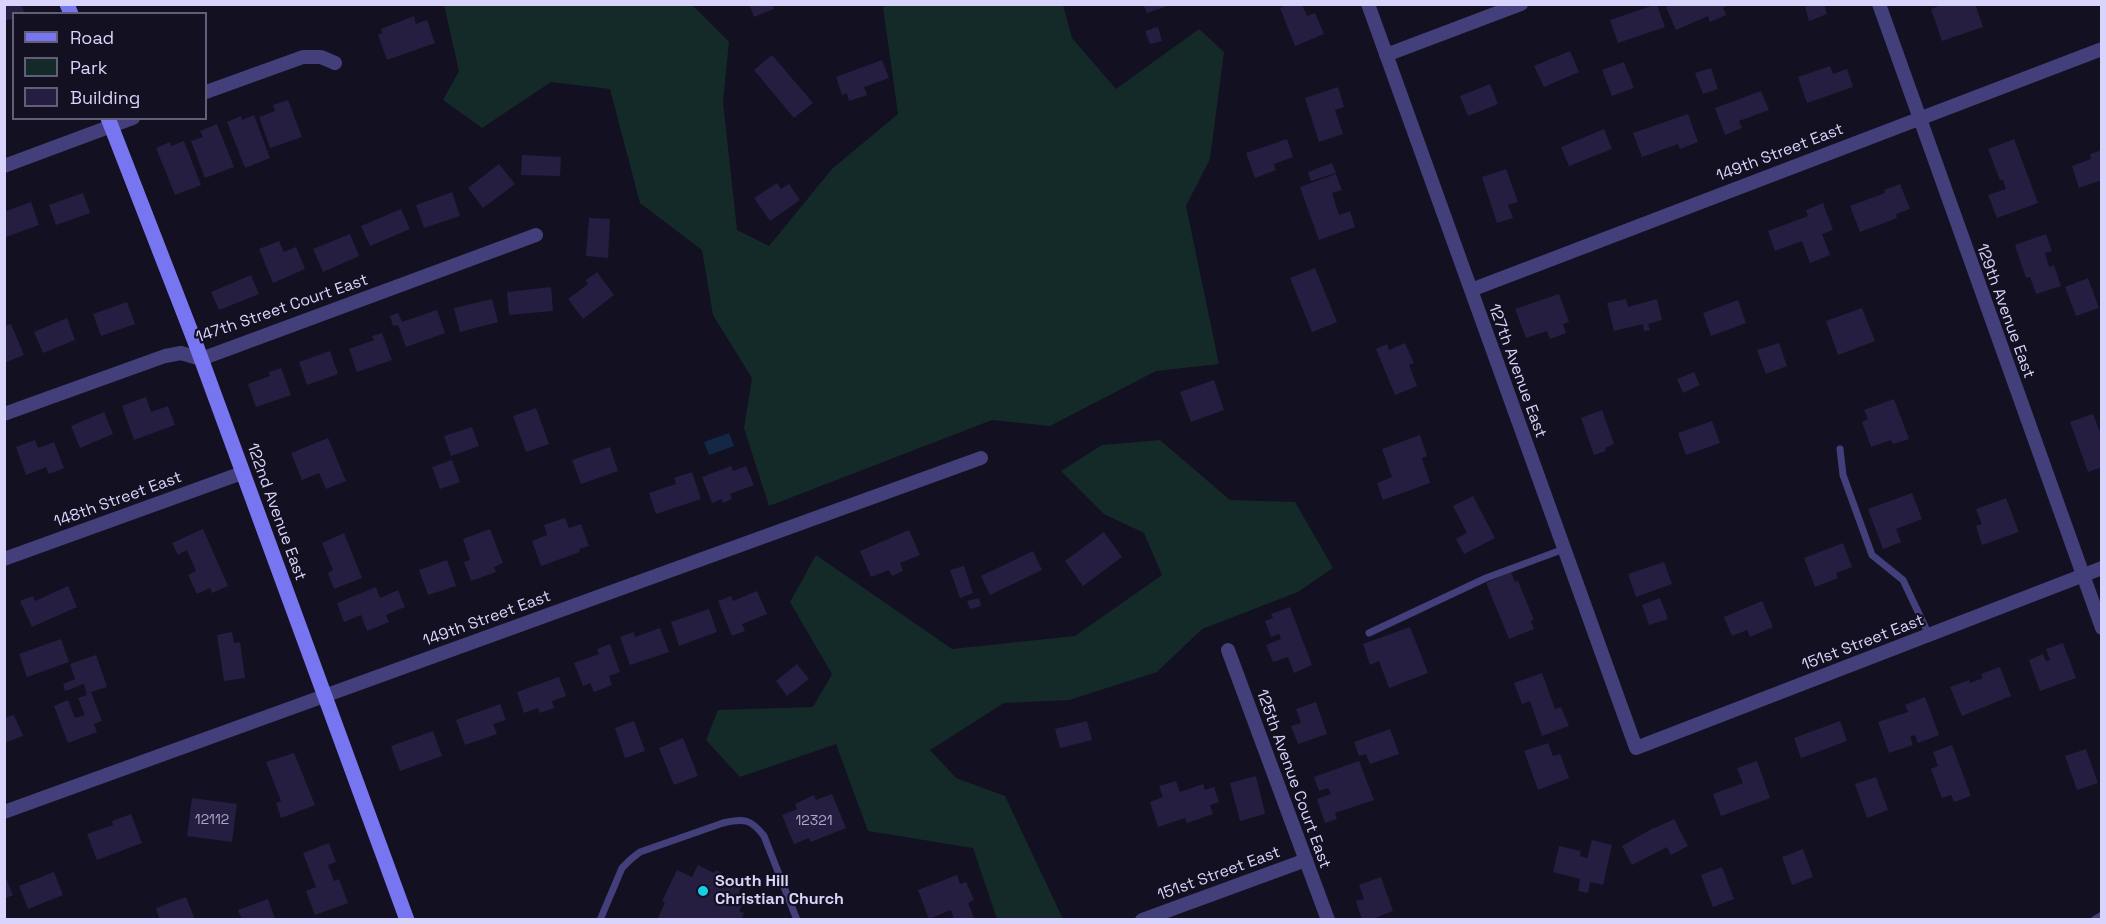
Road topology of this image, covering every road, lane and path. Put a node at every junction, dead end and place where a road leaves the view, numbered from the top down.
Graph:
1 (1368, 4) edge
2 (1521, 4) edge
3 (1879, 4) edge
4 (2102, 49) edge
5 (1386, 55) junction
6 (335, 63) dead end
7 (207, 92) edge
8 (1919, 117) junction
9 (109, 123) edge
10 (4, 166) edge
11 (536, 235) dead end
12 (1471, 290) junction
13 (201, 359) junction
14 (4, 414) edge
15 (1840, 449) dead end
16 (981, 458) dead end
17 (242, 473) junction
18 (1564, 549) junction
19 (4, 559) edge
20 (2102, 568) edge
21 (2082, 576) junction
22 (2102, 628) edge
23 (1369, 633) dead end
24 (1929, 635) junction
25 (1228, 650) dead end
26 (324, 695) junction
27 (1636, 748) joint
28 (4, 812) edge
29 (1306, 860) junction
30 (2102, 915) edge
31 (404, 919) edge
32 (600, 920) edge
33 (797, 920) edge
34 (1142, 920) edge
35 (1328, 920) edge
36 (2094, 920) edge

1 - 5 street, 127th Avenue East
2 - 5 street
3 - 8 street, 129th Avenue East
4 - 8 street, 149th Street East
5 - 12 street, 127th Avenue East
6 - 7 street
8 - 12 street, 149th Street East
8 - 21 street, 129th Avenue East
9 - 10 street
9 - 13 main road, 122nd Avenue East
11 - 13 street, 147th Street Court East
12 - 18 street, 127th Avenue East
13 - 14 street, 147th Street Court East
13 - 17 main road, 122nd Avenue East
15 - 24 lane
16 - 26 street, 149th Street East
17 - 19 street, 148th Street East
17 - 26 main road, 122nd Avenue East
18 - 23 lane
18 - 27 street, 127th Avenue East
20 - 21 street, 151st Street East
21 - 22 street, 129th Avenue East
21 - 24 street, 151st Street East
24 - 27 street, 151st Street East
25 - 29 street, 125th Avenue Court East
26 - 28 street, 149th Street East
26 - 31 main road, 122nd Avenue East
29 - 34 street, 151st Street East
29 - 35 street, 125th Avenue Court East
30 - 36 lane
32 - 33 lane

